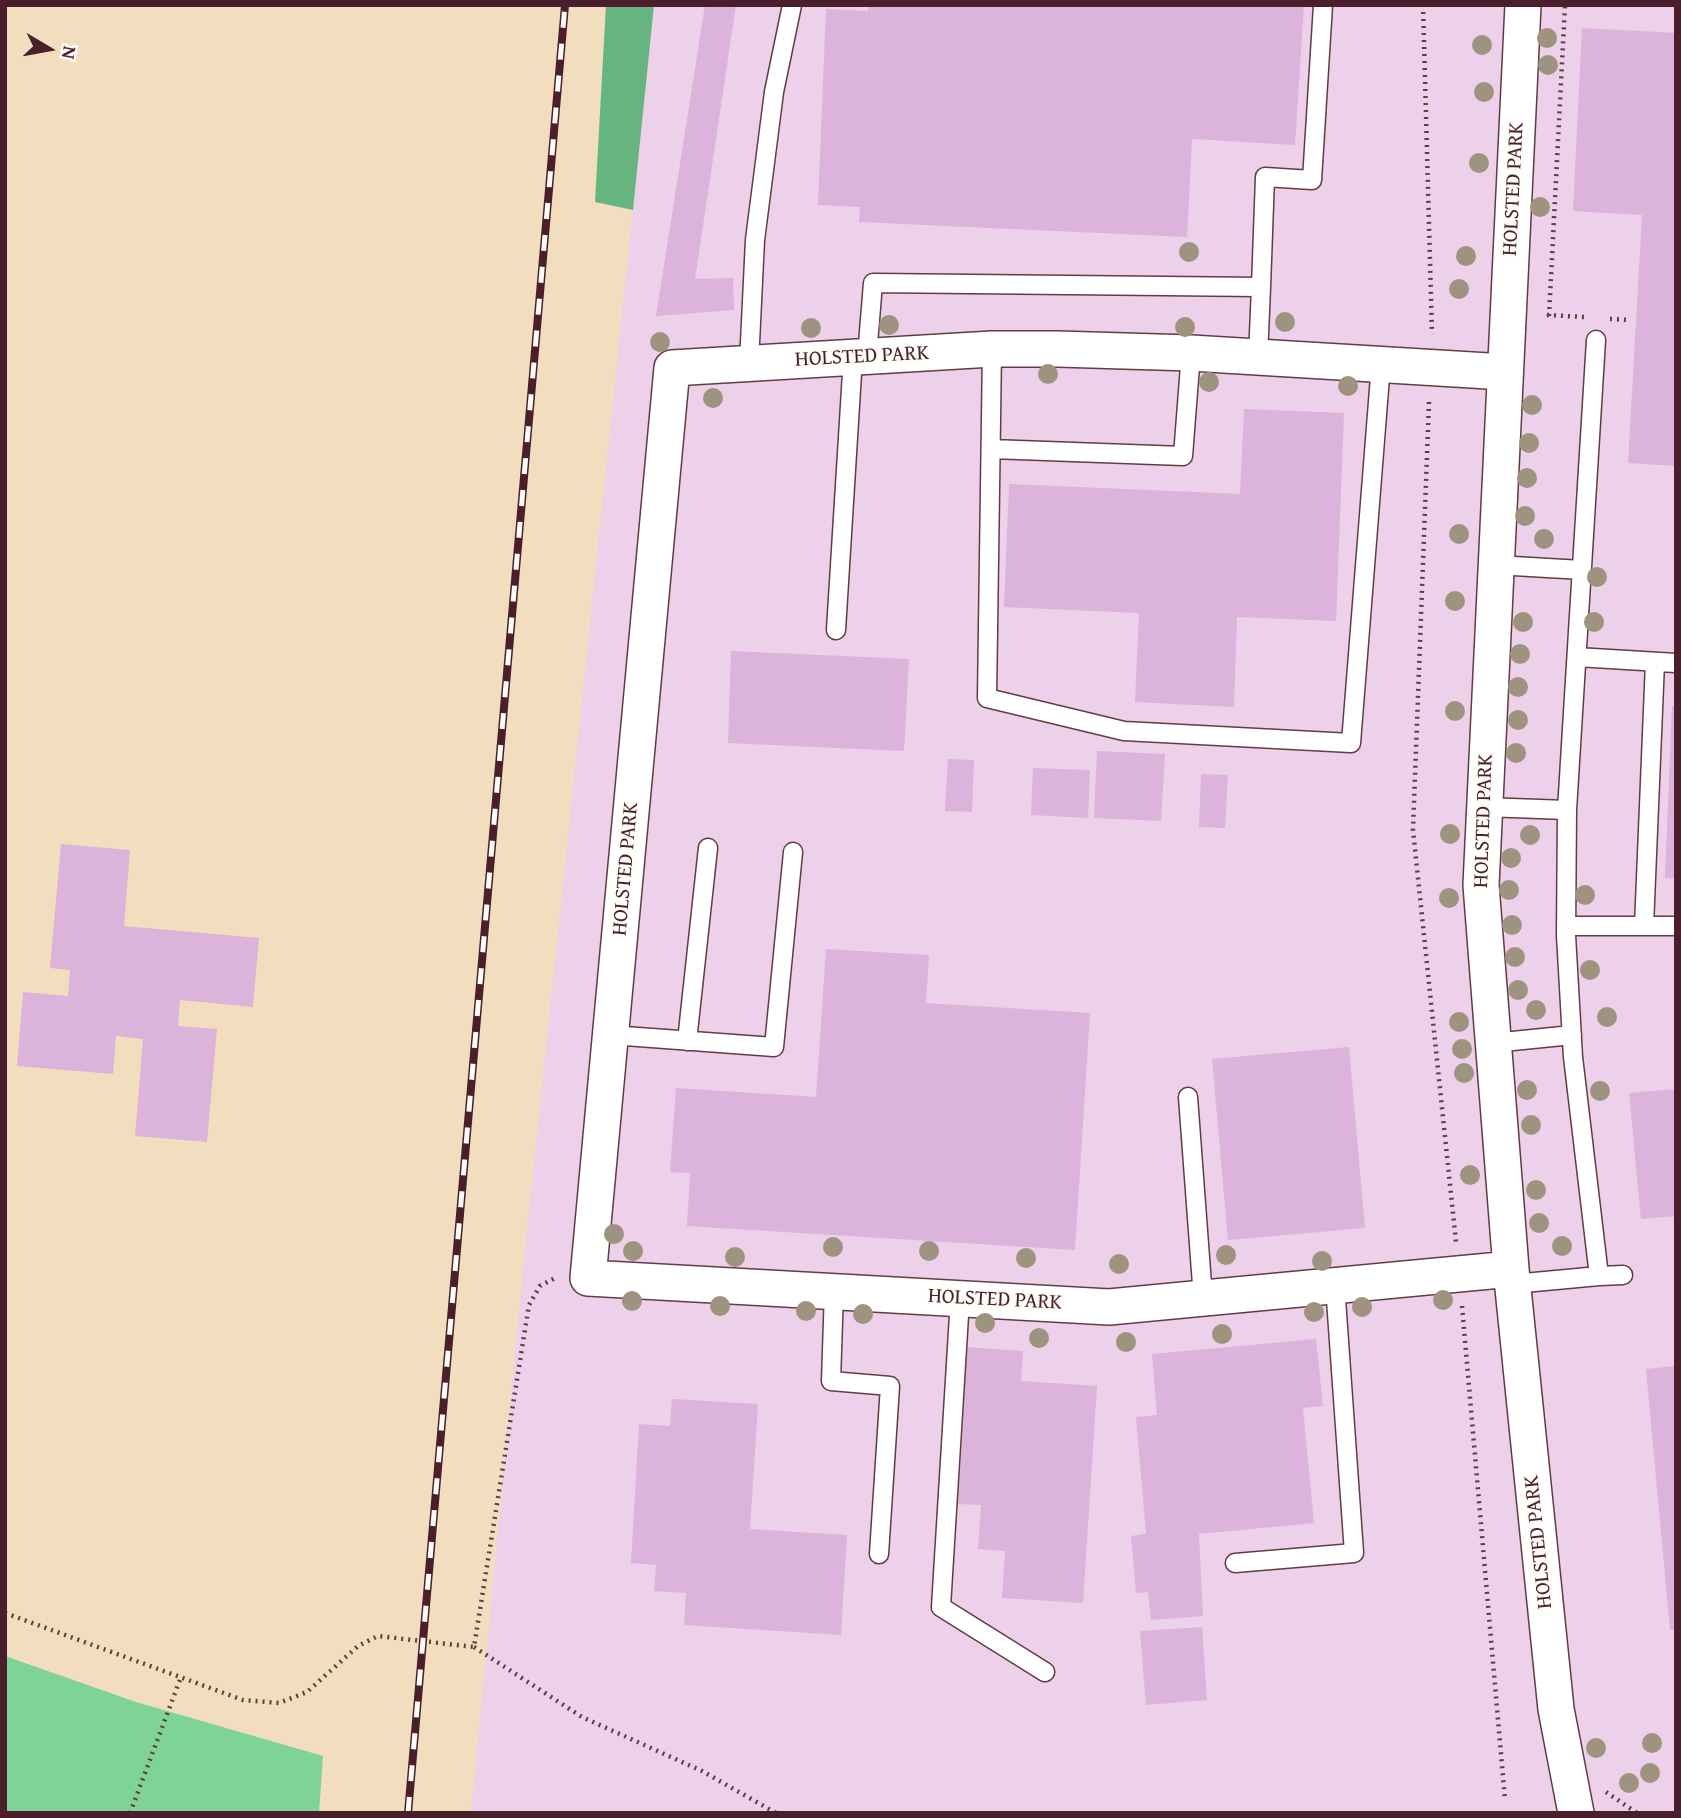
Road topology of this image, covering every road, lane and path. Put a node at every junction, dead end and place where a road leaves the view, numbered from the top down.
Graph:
1 (792, 5) edge
2 (1323, 5) edge
3 (1423, 5) edge
4 (1523, 5) edge
5 (1565, 5) edge
6 (1261, 287) junction
7 (1508, 314) junction
8 (1549, 316) junction
9 (1586, 317) dead end
10 (1599, 318) dead end
11 (1630, 320) dead end
12 (1596, 340) dead end
13 (992, 349) junction
14 (1191, 353) junction
15 (860, 357) junction
16 (1258, 357) junction
17 (749, 363) junction
18 (1381, 364) junction
19 (1430, 368) junction
20 (1505, 372) junction
21 (991, 449) junction
22 (1496, 565) junction
23 (1583, 570) junction
24 (836, 630) dead end
25 (1577, 657) junction
26 (1655, 662) junction
27 (1676, 663) edge
28 (1484, 807) junction
29 (1567, 810) junction
30 (708, 848) dead end
31 (793, 852) dead end
32 (1567, 926) junction
33 (1644, 926) junction
34 (1676, 926) edge
35 (611, 1035) junction
36 (1572, 1035) junction
37 (687, 1041) junction
38 (1493, 1043) junction
39 (1188, 1097) dead end
40 (1459, 1273) junction
41 (1623, 1275) dead end
42 (1599, 1276) junction
43 (1512, 1277) junction
44 (588, 1278) junction
45 (1335, 1285) junction
46 (834, 1291) junction
47 (1203, 1298) junction
48 (960, 1299) junction
49 (879, 1554) dead end
50 (1235, 1563) dead end
51 (5, 1613) edge
52 (474, 1647) junction
53 (1045, 1672) dead end
54 (181, 1677) junction
55 (1504, 1800) dead end
56 (130, 1813) edge
57 (776, 1813) edge
58 (1576, 1813) edge

1 - 17 lane
2 - 6 lane
3 - 19 path
4 - 7 street, HOLSTED PARK
5 - 8 path
6 - 15 lane
6 - 16 lane
7 - 8 path
7 - 20 street, HOLSTED PARK
8 - 9 path
10 - 11 path
12 - 23 lane
13 - 14 street, HOLSTED PARK
13 - 15 street, HOLSTED PARK
13 - 21 lane
14 - 16 street, HOLSTED PARK
14 - 21 lane
15 - 17 street, HOLSTED PARK
15 - 24 lane
16 - 18 street, HOLSTED PARK
17 - 35 street, HOLSTED PARK
18 - 19 street, HOLSTED PARK
18 - 21 lane
19 - 20 street, HOLSTED PARK
19 - 40 path
20 - 22 street, HOLSTED PARK
22 - 23 lane
22 - 28 street, HOLSTED PARK
23 - 25 lane
25 - 26 lane
25 - 29 lane
26 - 27 lane
26 - 33 lane
28 - 29 lane
28 - 38 street, HOLSTED PARK
29 - 32 lane
30 - 37 lane
31 - 37 lane
32 - 33 lane
32 - 36 lane
33 - 34 lane
35 - 37 lane
35 - 44 street, HOLSTED PARK
36 - 38 lane
36 - 42 lane
38 - 43 street, HOLSTED PARK
39 - 47 lane
40 - 43 street, HOLSTED PARK
40 - 45 street, HOLSTED PARK
40 - 55 path
41 - 42 lane
42 - 43 lane
43 - 58 street, HOLSTED PARK
44 - 46 street, HOLSTED PARK
44 - 52 path
45 - 47 street, HOLSTED PARK
45 - 50 lane
46 - 48 street, HOLSTED PARK
46 - 49 lane
47 - 48 street, HOLSTED PARK
48 - 53 lane
51 - 54 path
52 - 54 path
52 - 57 path
54 - 56 path

